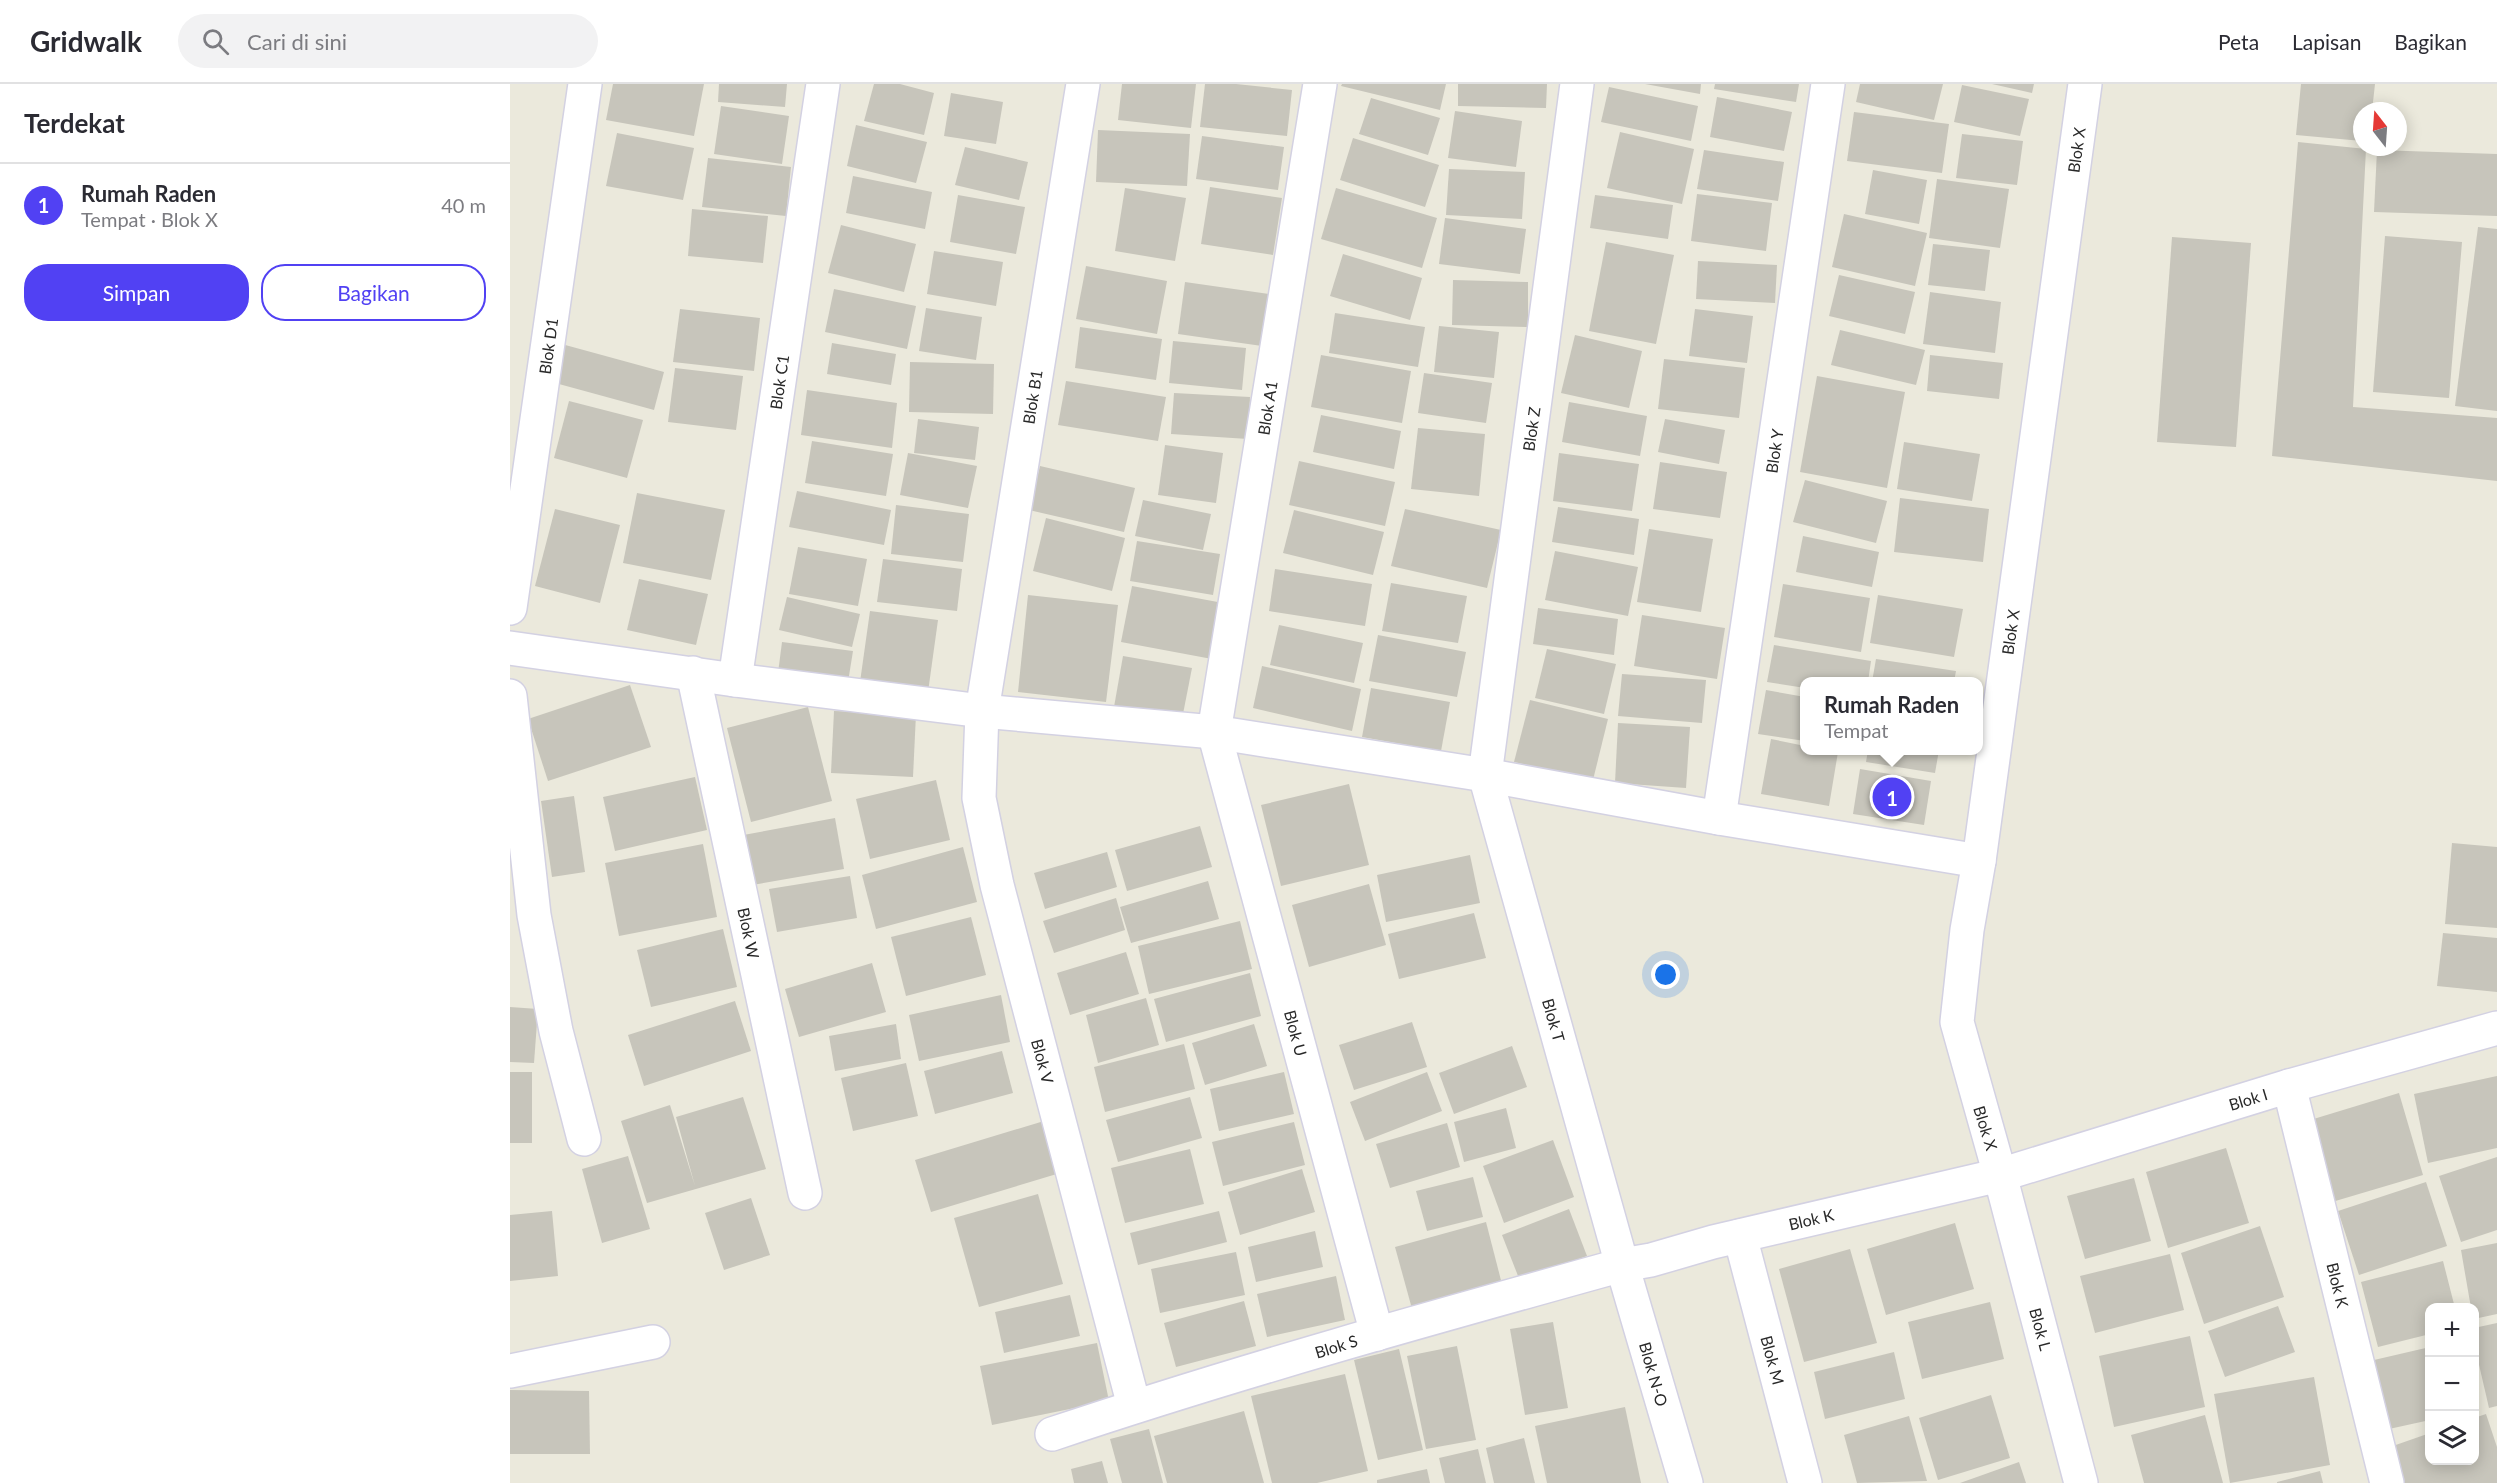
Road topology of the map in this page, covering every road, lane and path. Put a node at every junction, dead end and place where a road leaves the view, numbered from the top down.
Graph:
1 (585, 84) edge
2 (823, 84) edge
3 (1083, 84) edge
4 (1320, 84) edge
5 (1577, 84) edge
6 (1828, 84) edge
7 (2085, 84) edge
8 (510, 608) edge
9 (510, 648) edge
10 (693, 673) junction
11 (735, 680) junction
12 (510, 696) edge
13 (982, 711) junction
14 (1214, 732) junction
15 (1485, 775) junction
16 (1719, 818) junction
17 (1978, 861) junction
18 (2497, 1028) edge
19 (2289, 1086) junction
20 (584, 1139) dead end
21 (2000, 1175) junction
22 (805, 1193) dead end
23 (1727, 1239) junction
24 (1637, 1263) junction
25 (1377, 1334) junction
26 (653, 1342) dead end
27 (510, 1371) edge
28 (1134, 1406) junction
29 (1052, 1434) dead end
30 (1686, 1483) edge
31 (1805, 1483) edge
32 (2081, 1483) edge
33 (2387, 1483) edge

1 - 8 street, Blok D1
2 - 11 street, Blok C1
3 - 13 street, Blok B1
4 - 14 street, Blok A1
5 - 15 street, Blok Z
6 - 16 street, Blok Y
7 - 17 street, Blok X
9 - 10 street
10 - 11 street
10 - 22 street, Blok W
11 - 13 street
12 - 20 street
13 - 14 street
13 - 28 street, Blok V
14 - 15 street
14 - 25 street, Blok U
15 - 16 street
15 - 24 street, Blok T
16 - 17 street
17 - 21 street, Blok X
18 - 19 street, Blok I
19 - 21 street, Blok I
19 - 33 street, Blok K
21 - 23 street, Blok K
21 - 32 street, Blok L
23 - 24 street, Blok K
23 - 31 street, Blok M
24 - 25 street, Blok S
24 - 30 street, Blok N-O
25 - 28 street, Blok S
26 - 27 street
28 - 29 street, Blok S

